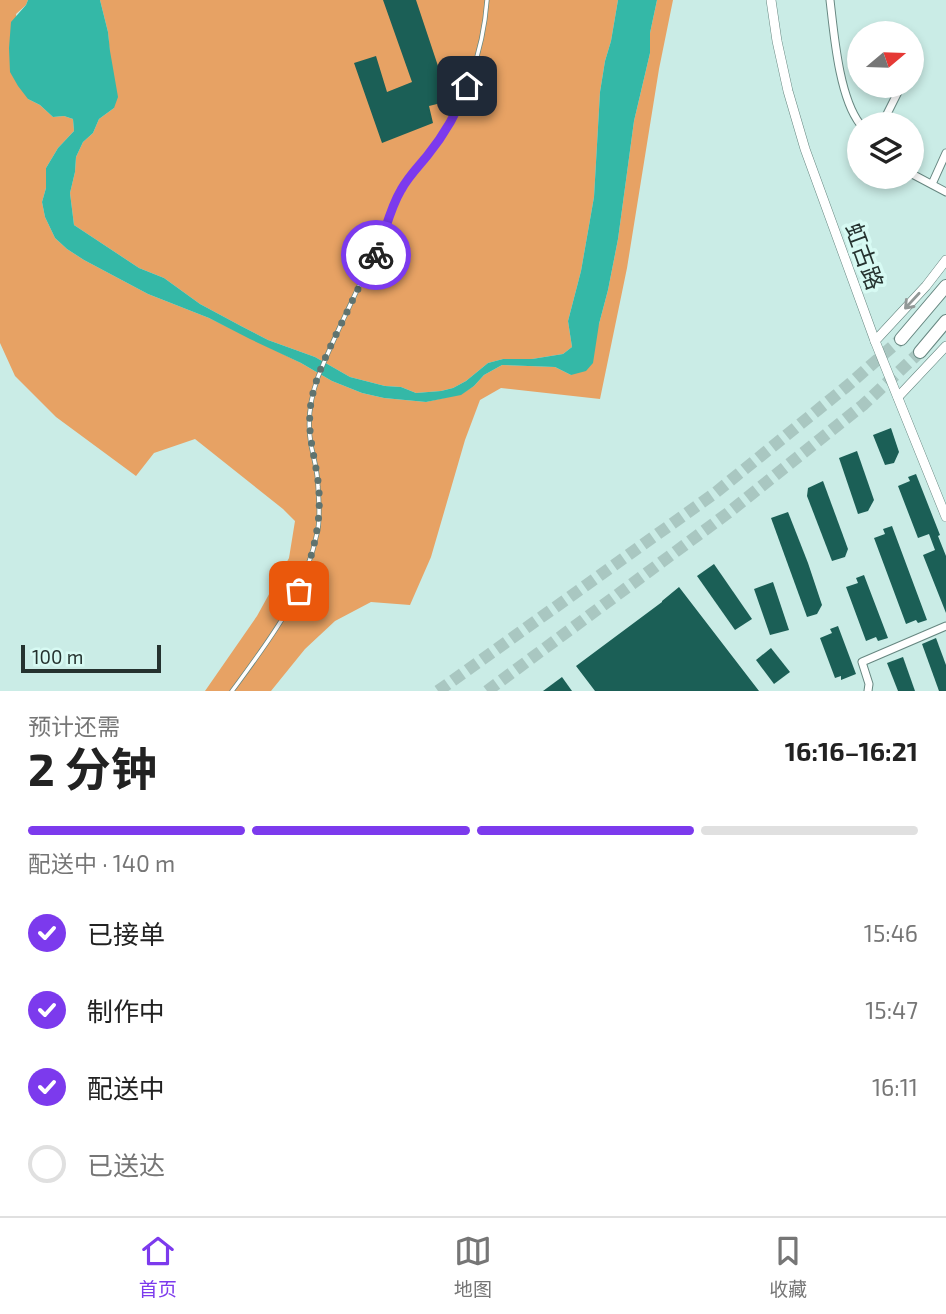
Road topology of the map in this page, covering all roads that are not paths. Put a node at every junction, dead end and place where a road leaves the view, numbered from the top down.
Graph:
1 (487, 0) edge
2 (771, 0) edge
3 (830, 0) edge
4 (853, 112) edge
5 (946, 153) edge
6 (924, 180) edge
7 (932, 184) junction
8 (946, 192) edge
9 (946, 260) edge
10 (946, 286) edge
11 (946, 321) edge
12 (901, 339) tunnel mouth
13 (875, 341) junction
14 (946, 346) edge
15 (920, 352) tunnel mouth
16 (898, 397) junction
17 (946, 517) edge
18 (946, 626) edge
19 (232, 691) edge
20 (868, 691) edge

1 - 19 lane
2 - 13 street, 虹古路
3 - 4 street
5 - 7 street
6 - 7 street
7 - 8 street
9 -> 13 street
10 - 12 highway
11 - 15 highway
13 - 16 street, 虹古路
14 - 16 street
16 - 17 street, 虹古路
18 - 20 street

